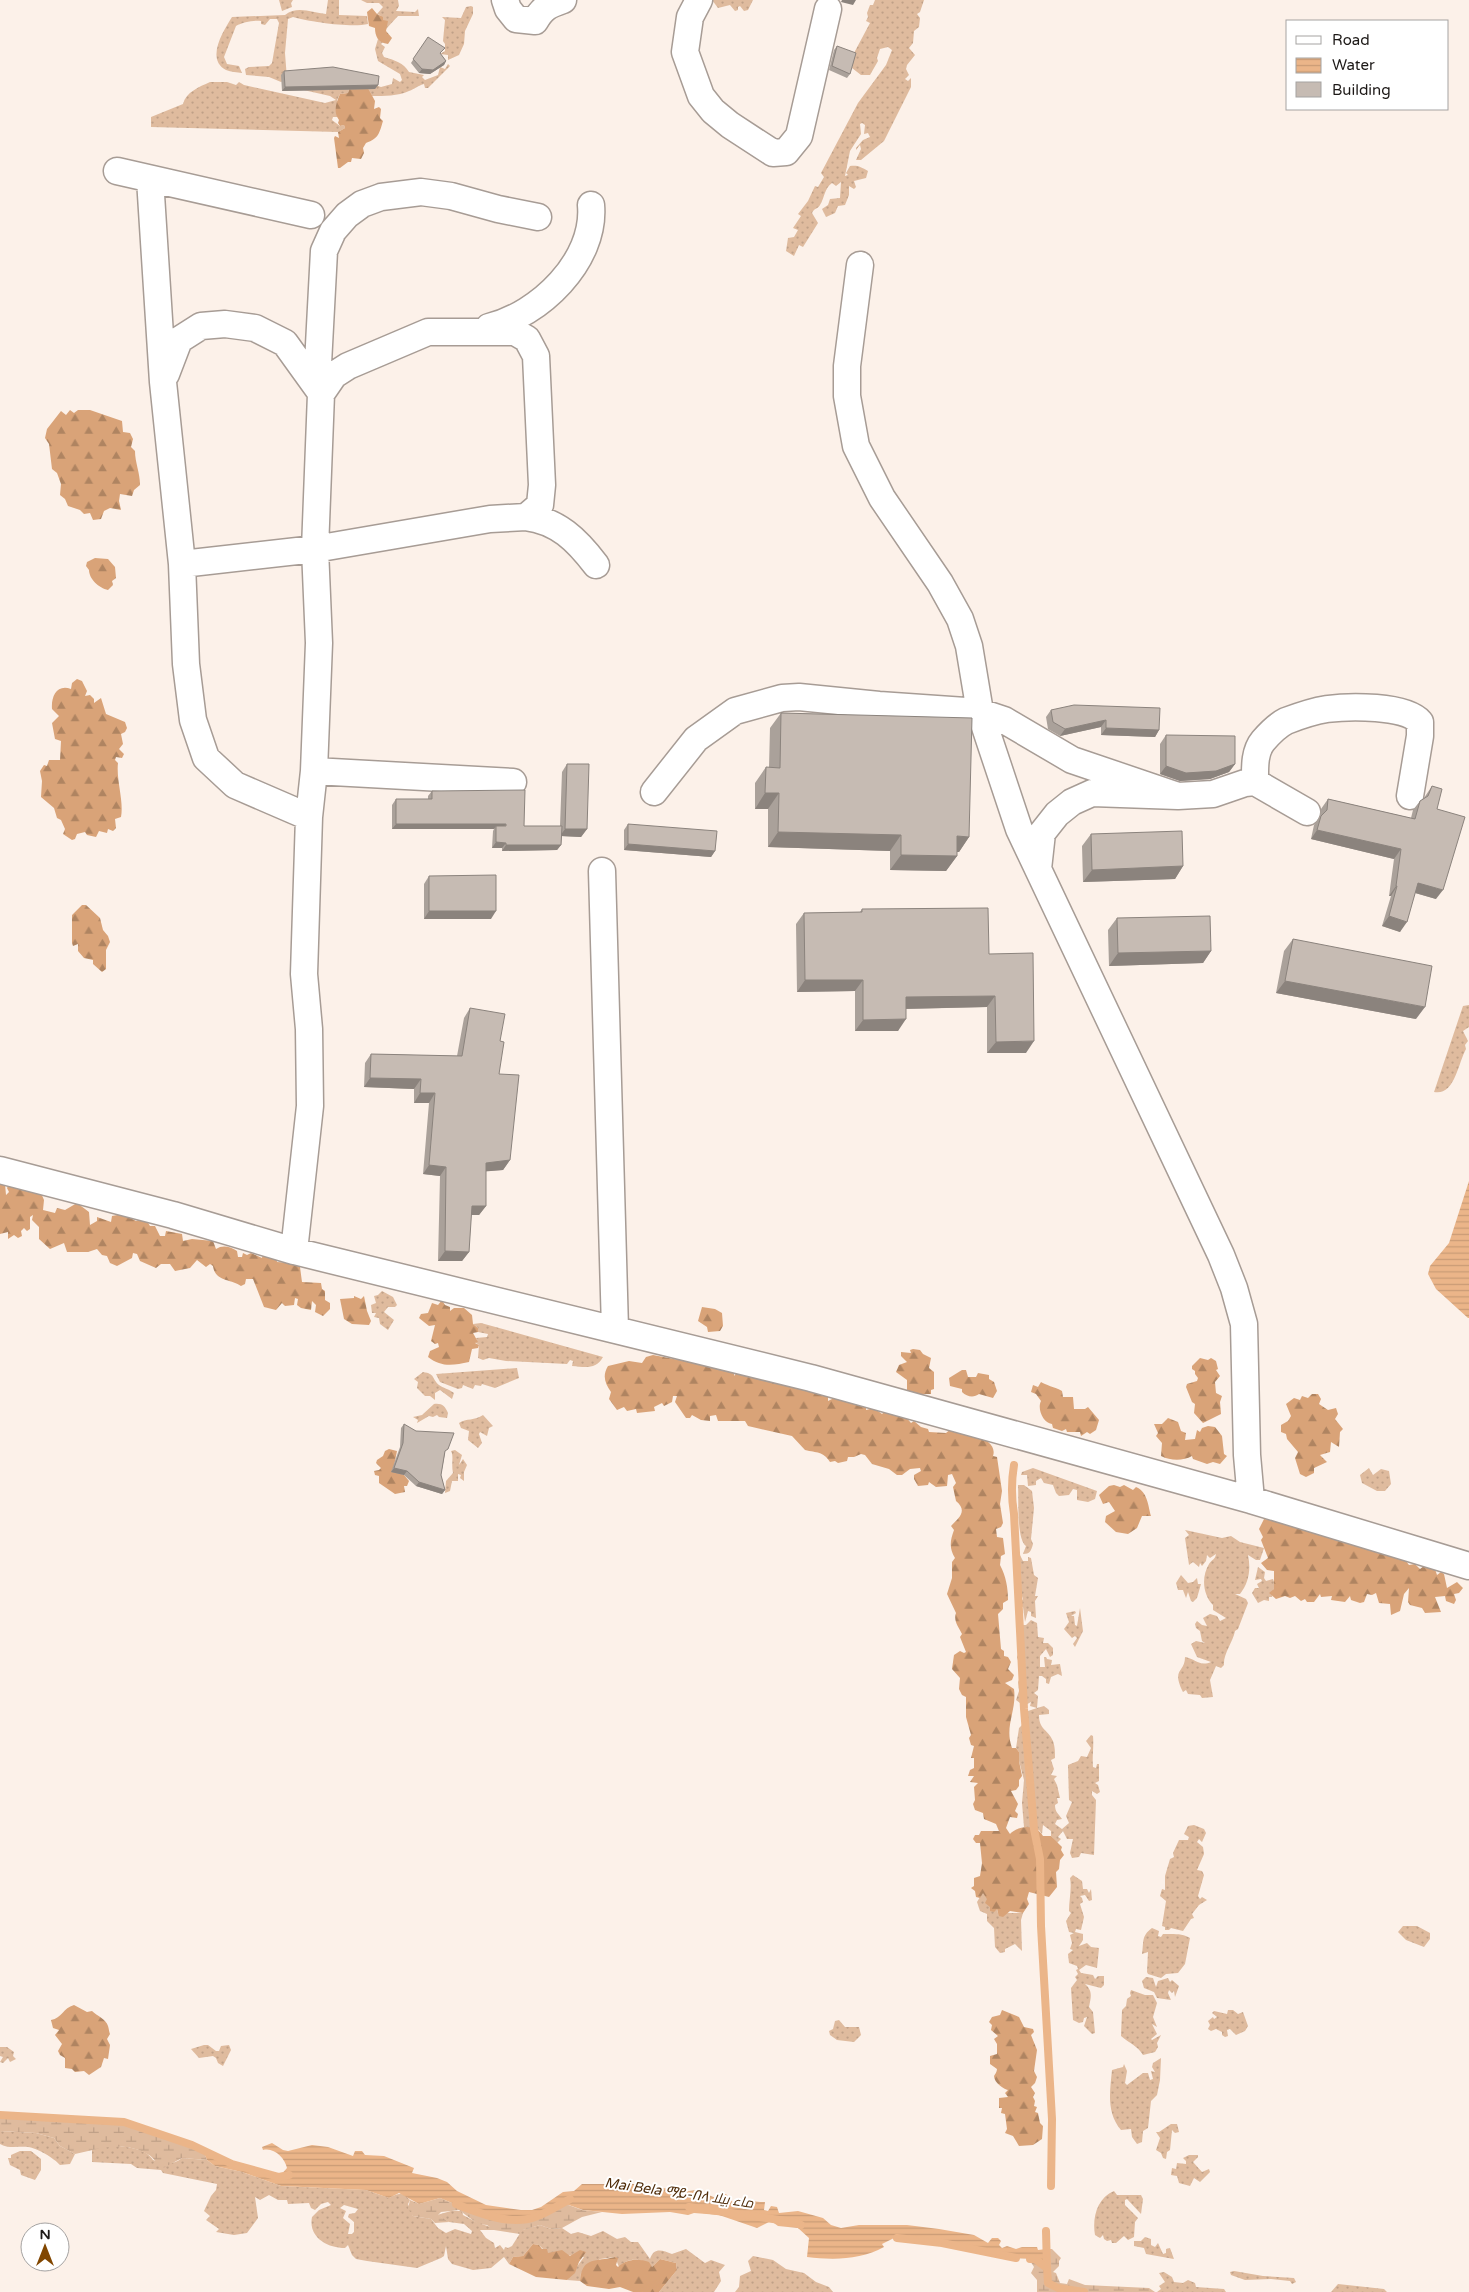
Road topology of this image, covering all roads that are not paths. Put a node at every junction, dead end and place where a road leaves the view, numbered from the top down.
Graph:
1 (504, 0) edge
2 (563, 0) edge
3 (699, 0) edge
4 (828, 9) dead end
5 (117, 171) dead end
6 (150, 179) junction
7 (591, 205) dead end
8 (354, 211) junction
9 (311, 215) junction
10 (538, 217) dead end
11 (324, 251) junction
12 (860, 265) dead end
13 (469, 332) junction
14 (285, 343) junction
15 (318, 364) junction
16 (348, 366) junction
17 (163, 382) junction
18 (321, 394) junction
19 (526, 517) junction
20 (315, 549) junction
21 (182, 564) junction
22 (596, 565) dead end
23 (980, 712) junction
24 (314, 771) junction
25 (513, 782) dead end
26 (1255, 782) junction
27 (654, 792) dead end
28 (1178, 796) junction
29 (1410, 796) dead end
30 (1306, 812) dead end
31 (309, 818) junction
32 (1038, 870) junction
33 (602, 871) dead end
34 (0, 1170) edge
35 (294, 1251) junction
36 (615, 1329) junction
37 (1251, 1500) junction
38 (1469, 1566) edge

1 - 2 street
3 - 4 street
5 - 6 street
6 - 9 street
6 - 17 street
7 - 13 street
8 - 9 street
8 - 10 street
8 - 11 street
9 - 11 street
11 - 15 street
12 - 23 street
13 - 16 street
13 - 19 street
14 - 15 street
14 - 17 street
14 - 18 street
15 - 16 street
15 - 18 street
16 - 18 street
17 - 21 street
18 - 20 street
19 - 20 street
19 - 22 street
20 - 21 street
20 - 24 street
21 - 31 street
23 - 27 street
23 - 28 street
23 - 32 street
24 - 25 street
24 - 31 street
26 - 28 street
26 - 29 street
26 - 30 street
28 - 32 street
31 - 35 street
32 - 37 street
33 - 36 street
34 - 35 street
35 - 36 street
36 - 37 street
37 - 38 street

